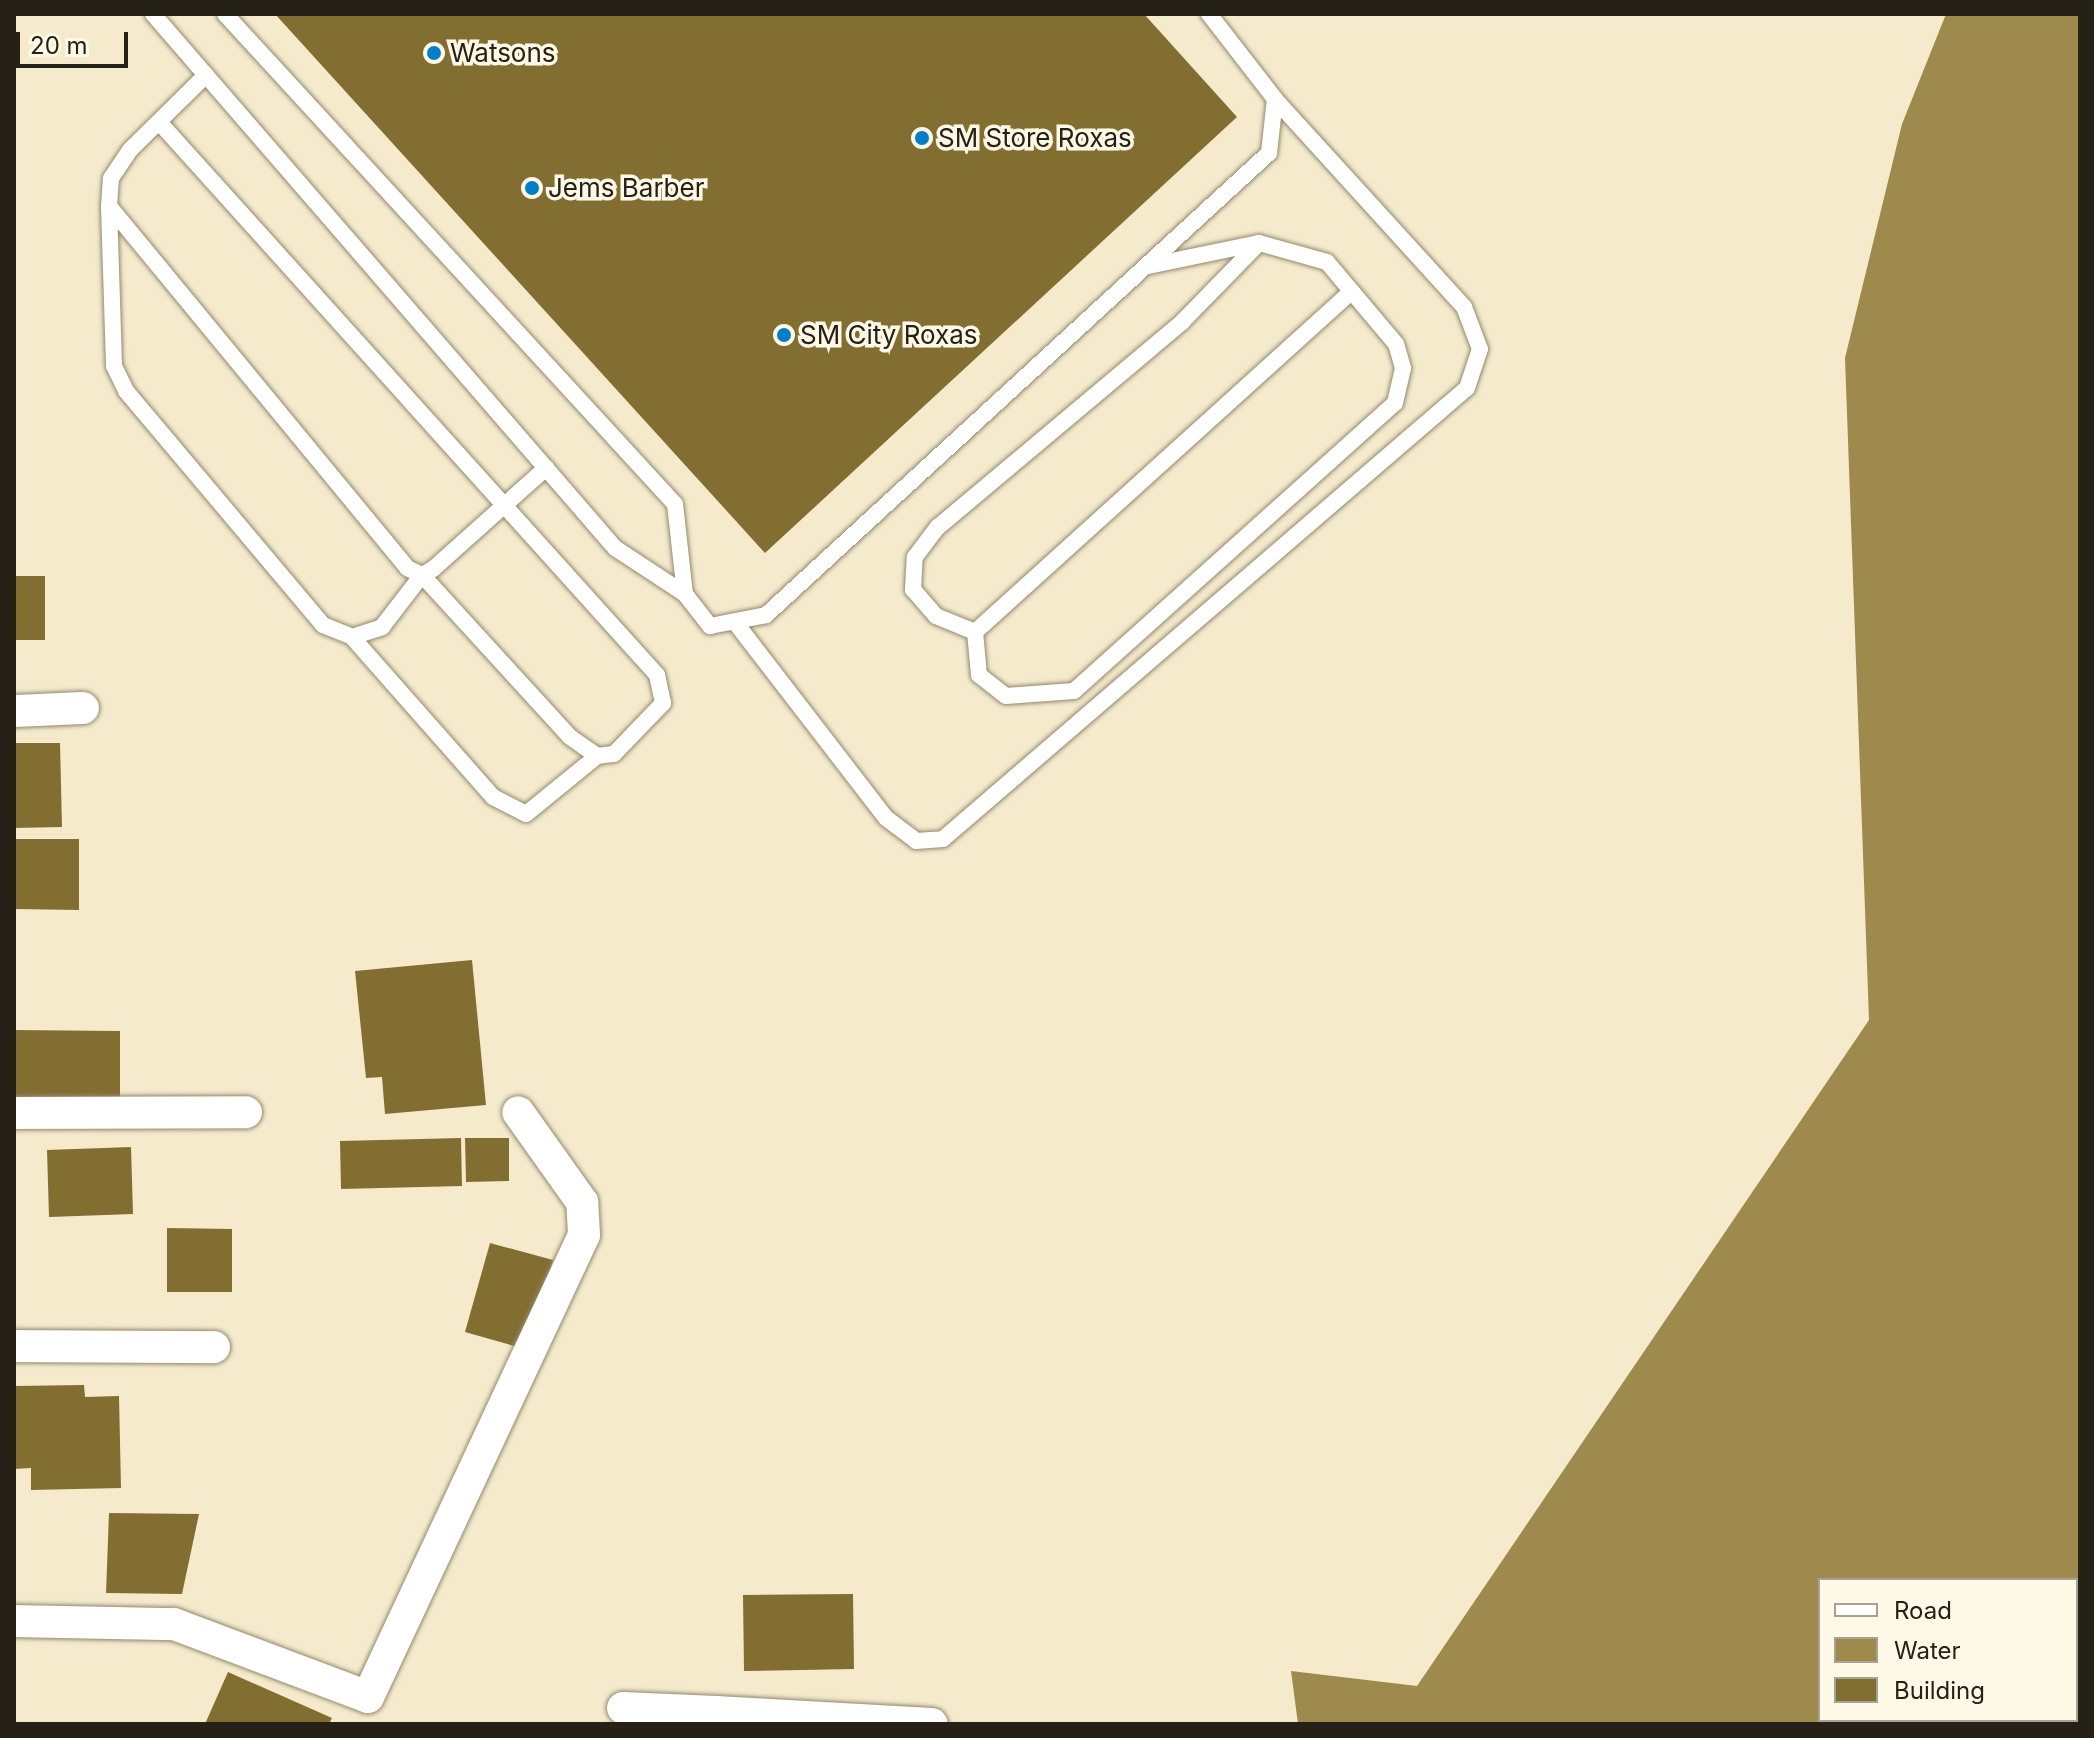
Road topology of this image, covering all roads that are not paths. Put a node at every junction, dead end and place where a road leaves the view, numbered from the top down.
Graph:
1 (153, 14) edge
2 (225, 14) edge
3 (1209, 14) edge
4 (206, 75) junction
5 (1275, 99) junction
6 (159, 122) junction
7 (109, 206) junction
8 (1259, 243) junction
9 (1146, 266) junction
10 (1352, 291) junction
11 (546, 468) junction
12 (500, 509) junction
13 (422, 575) junction
14 (685, 594) junction
15 (738, 626) junction
16 (975, 632) junction
17 (352, 637) junction
18 (83, 708) dead end
19 (14, 711) edge
20 (597, 756) junction
21 (246, 1112) dead end
22 (518, 1112) dead end
23 (14, 1113) edge
24 (14, 1346) edge
25 (214, 1347) dead end
26 (14, 1621) edge
27 (623, 1708) dead end
28 (716, 1718) edge
29 (932, 1724) edge

1 - 4 lane
2 - 14 lane
3 - 5 lane
4 - 6 lane
4 - 11 lane
5 - 9 lane
5 - 15 lane
6 - 7 lane
6 - 12 lane
7 - 13 lane
7 - 17 lane
8 - 9 lane
8 - 10 lane
8 - 16 lane
9 - 15 lane
10 - 16 lane
10 - 16 lane
11 - 12 lane
11 - 14 lane
12 - 13 lane
12 - 20 lane
13 - 17 lane
13 - 20 lane
14 - 15 lane
17 - 20 lane
18 - 19 street
21 - 23 street
22 - 26 street
24 - 25 street
27 - 28 street
28 - 29 street

